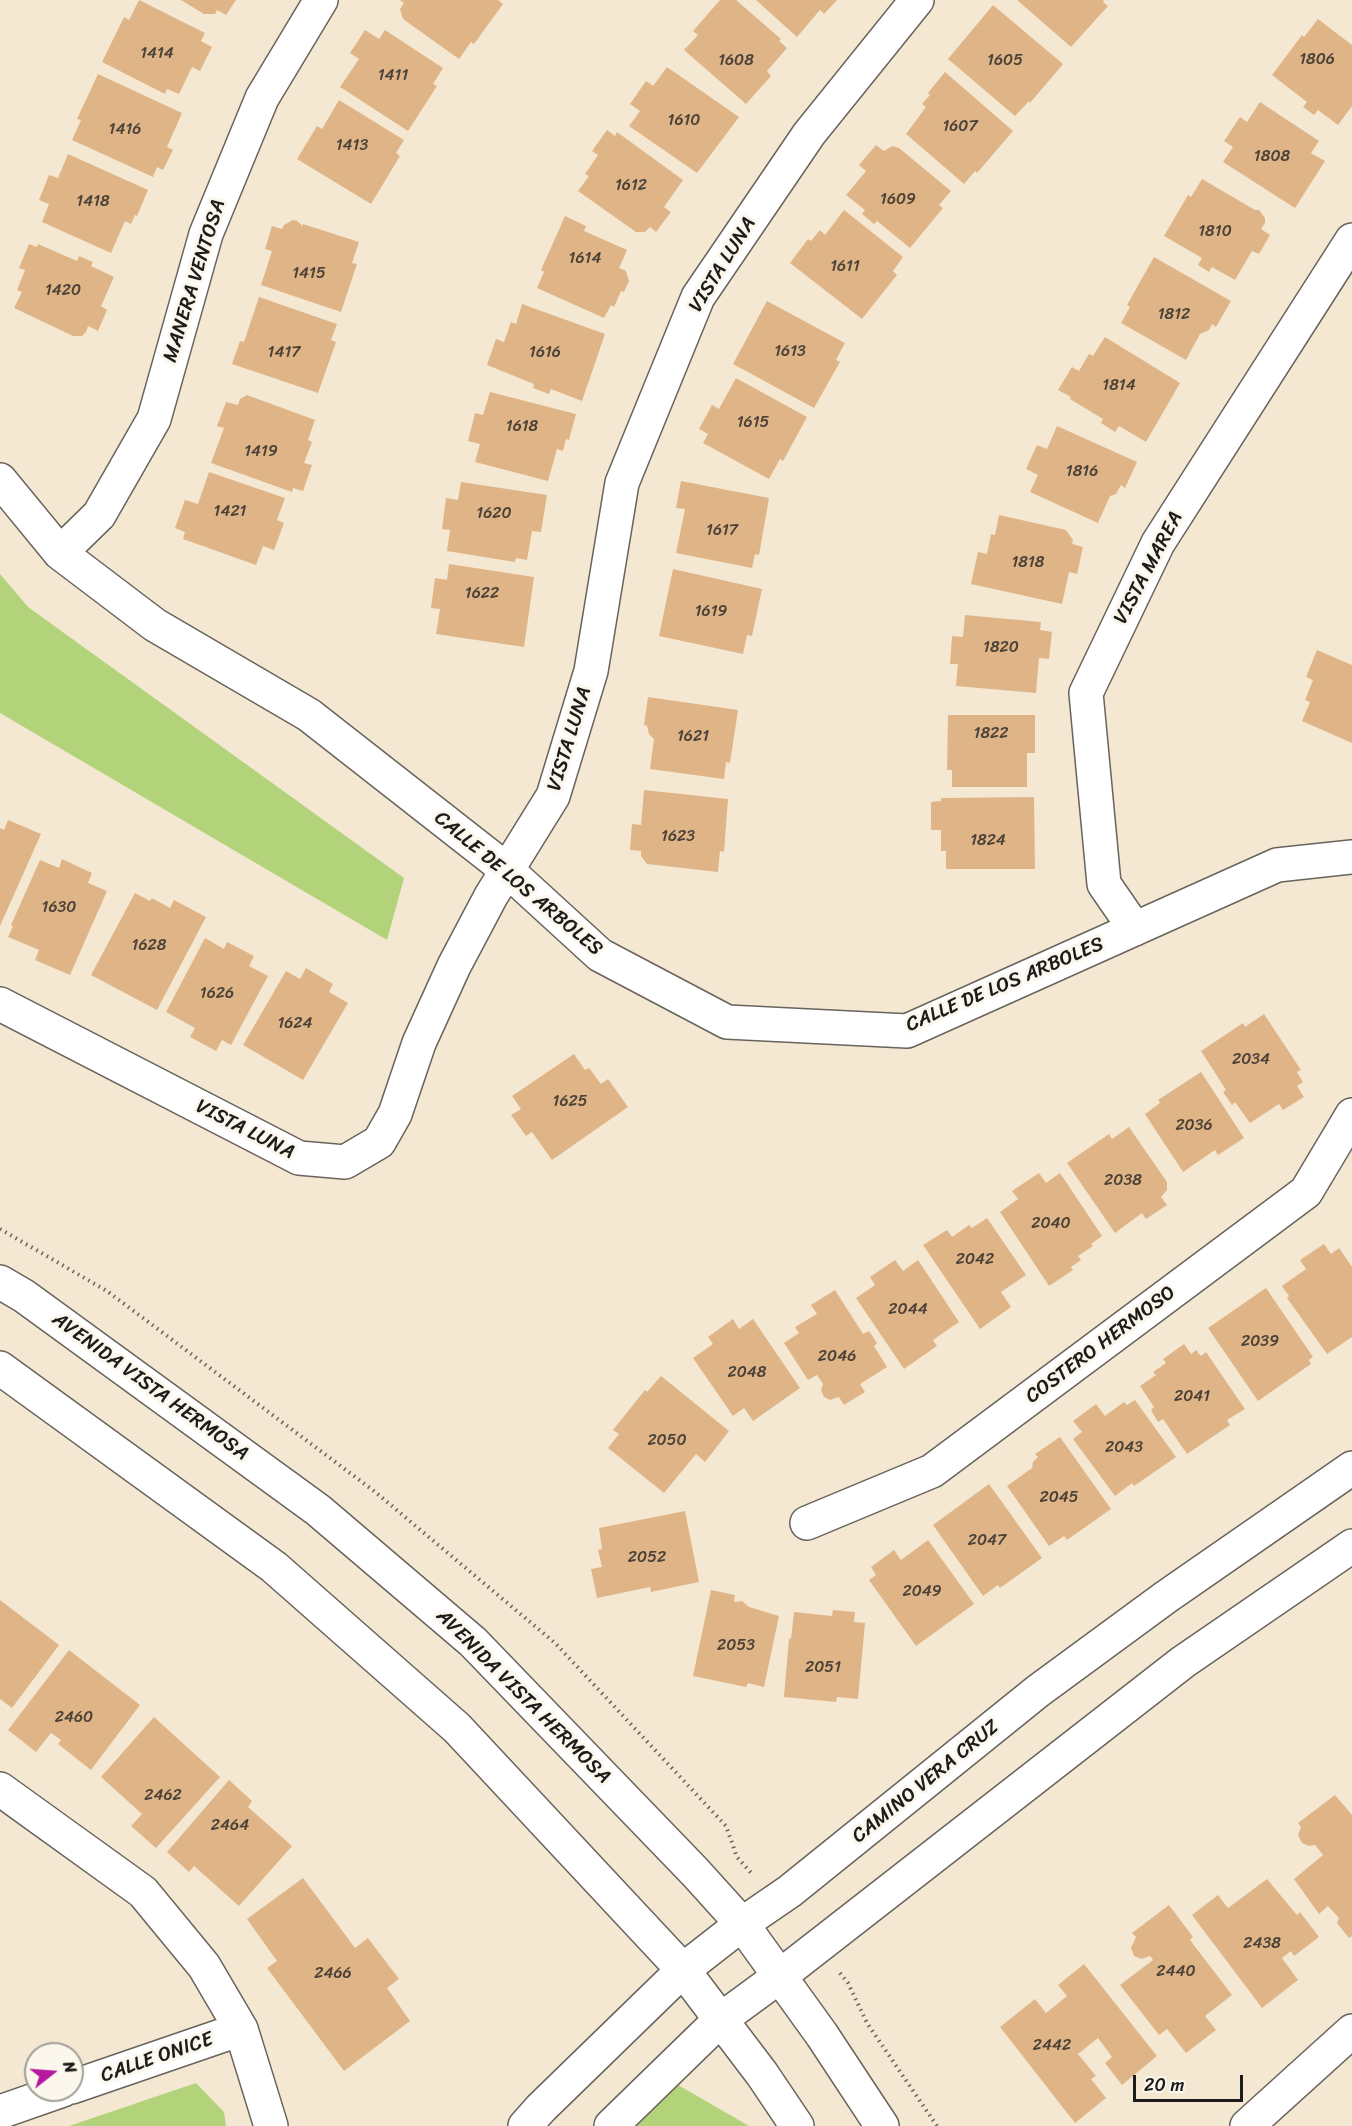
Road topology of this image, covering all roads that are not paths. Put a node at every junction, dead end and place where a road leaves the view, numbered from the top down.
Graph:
1 (321, 0) edge
2 (917, 0) edge
3 (1352, 240) edge
4 (0, 480) edge
5 (60, 553) junction
6 (1352, 857) edge
7 (507, 870) junction
8 (1135, 929) junction
9 (0, 1004) edge
10 (1352, 1115) edge
11 (0, 1282) edge
12 (0, 1368) edge
13 (1352, 1468) edge
14 (807, 1523) dead end
15 (1352, 1546) edge
16 (0, 1789) edge
17 (742, 1924) junction
18 (683, 1970) junction
19 (780, 1976) junction
20 (720, 2020) junction
21 (241, 2029) junction
22 (1352, 2031) edge
23 (84, 2083) edge
24 (29, 2102) edge
25 (0, 2112) edge
26 (272, 2126) edge
27 (525, 2126) edge
28 (611, 2126) edge
29 (797, 2126) edge
30 (882, 2126) edge
31 (1247, 2126) edge

1 - 5 street, MANERA VENTOSA
2 - 7 street, VISTA LUNA
3 - 8 street, VISTA MAREA
4 - 5 street, CALLE DE LOS ARBOLES
5 - 7 street, CALLE DE LOS ARBOLES
6 - 8 street, CALLE DE LOS ARBOLES
7 - 8 street, CALLE DE LOS ARBOLES
7 - 9 street, VISTA LUNA
10 - 14 street, COSTERO HERMOSO
11 - 17 street, AVENIDA VISTA HERMOSA
12 - 18 street
13 - 17 street, CAMINO VERA CRUZ
15 - 19 street
16 - 21 street
17 - 18 street, CAMINO VERA CRUZ
17 - 19 street, AVENIDA VISTA HERMOSA
18 - 20 street
18 - 27 street, CAMINO VERA CRUZ
19 - 20 street
19 - 30 street, AVENIDA VISTA HERMOSA
20 - 28 street
20 - 29 street
21 - 23 street, CALLE ONICE
21 - 26 street
22 - 31 street
24 - 25 street

